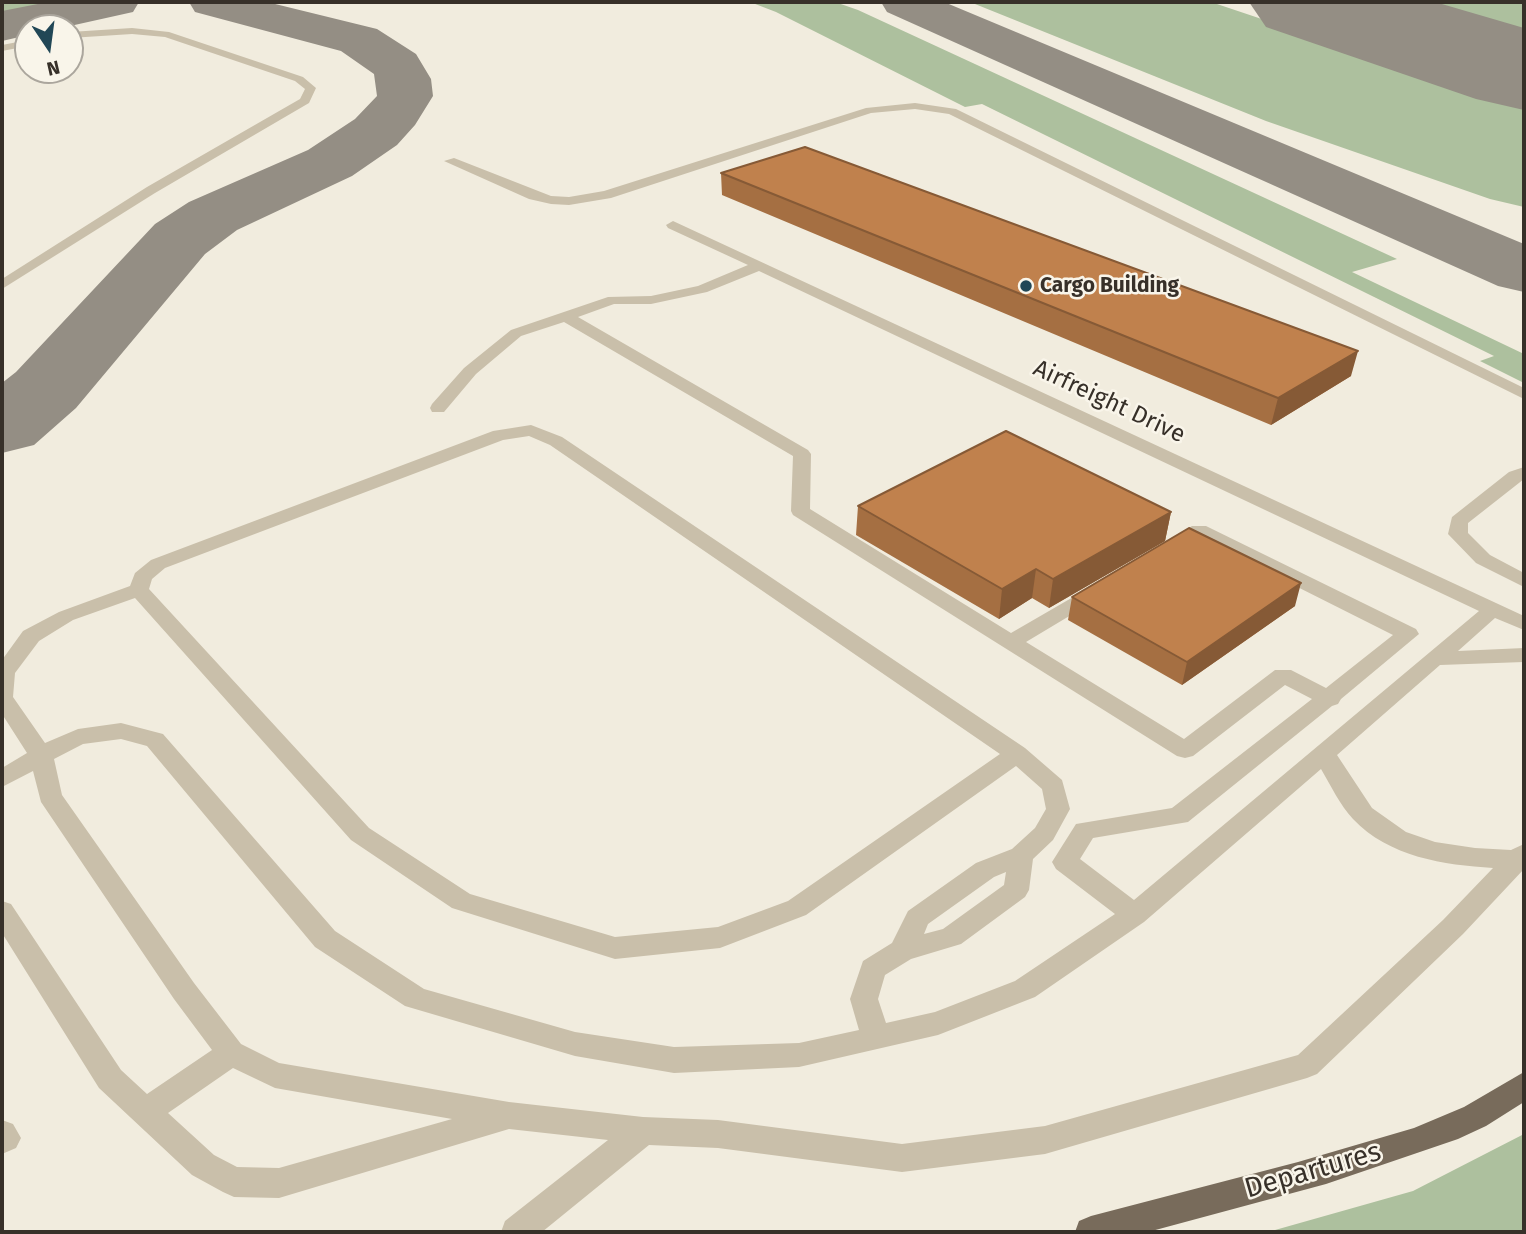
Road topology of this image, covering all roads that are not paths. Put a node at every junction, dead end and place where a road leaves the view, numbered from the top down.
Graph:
1 (84, 34) edge
2 (450, 161) dead end
3 (673, 225) dead end
4 (759, 266) junction
5 (2, 285) edge
6 (565, 316) junction
7 (1524, 394) edge
8 (438, 408) dead end
9 (1524, 472) edge
10 (1152, 558) edge
11 (1116, 579) edge
12 (1524, 581) edge
13 (139, 590) junction
14 (1493, 609) junction
15 (1524, 624) edge
16 (1011, 642) junction
17 (1524, 655) edge
18 (1435, 659) junction
19 (1330, 699) junction
20 (1017, 754) junction
21 (1325, 754) junction
22 (41, 755) junction
23 (2, 779) edge
24 (1520, 857) edge
25 (2, 911) edge
26 (1135, 915) junction
27 (876, 1038) junction
28 (231, 1053) junction
29 (1524, 1084) edge
30 (146, 1112) junction
31 (509, 1115) junction
32 (643, 1131) junction
33 (517, 1232) edge
34 (1091, 1232) edge

1 - 5 street
2 - 7 street
3 - 4 street, Airfreight Drive
4 - 6 street
4 - 14 street, Airfreight Drive
6 - 8 street
6 - 16 street
9 - 12 street
10 - 19 street
11 - 16 street
13 - 20 street
13 - 20 street
13 - 22 street
14 - 15 street, Airfreight Drive
14 - 18 street
16 - 19 street
17 - 18 street
18 - 21 street
19 - 26 street
20 - 27 street
21 - 24 street
21 - 26 street
22 - 23 street
22 - 27 street
22 - 28 street
24 - 32 street
25 - 30 street
26 - 27 street
28 - 30 street
28 - 31 street
29 - 34 main road, Departures
30 - 31 street
31 - 32 street
32 - 33 street

